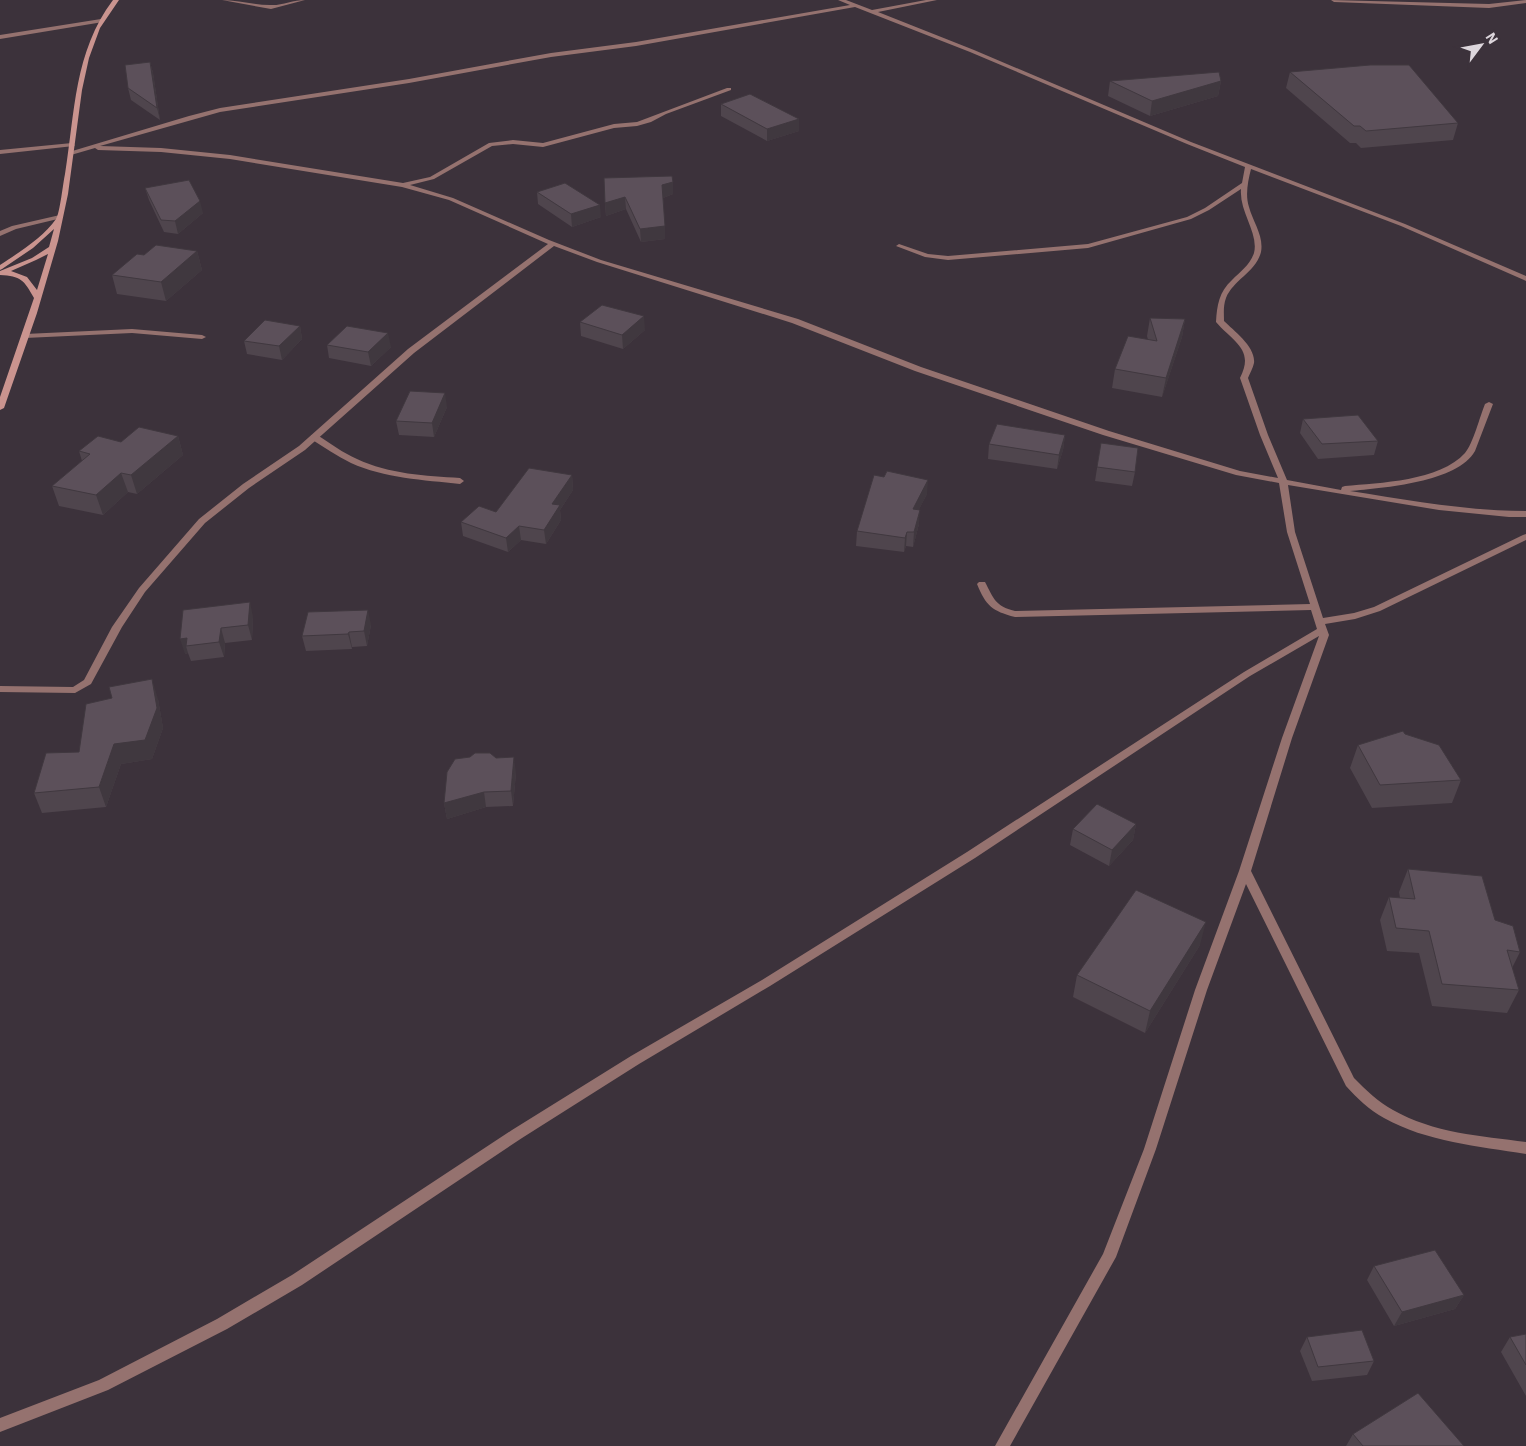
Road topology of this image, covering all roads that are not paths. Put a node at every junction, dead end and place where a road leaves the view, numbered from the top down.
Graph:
1 (116, 0) edge
2 (225, 0) edge
3 (302, 0) edge
4 (841, 0) edge
5 (934, 0) edge
6 (1334, 0) edge
7 (1526, 1) edge
8 (854, 6) junction
9 (871, 12) junction
10 (101, 21) junction
11 (0, 37) edge
12 (729, 89) dead end
13 (72, 145) junction
14 (90, 147) junction
15 (0, 152) edge
16 (71, 153) junction
17 (1248, 166) junction
18 (1245, 184) junction
19 (403, 185) junction
20 (60, 216) junction
21 (0, 234) edge
22 (553, 243) junction
23 (900, 246) dead end
24 (52, 248) junction
25 (0, 268) edge
26 (0, 273) edge
27 (1526, 279) edge
28 (37, 297) junction
29 (25, 336) junction
30 (202, 337) dead end
31 (1489, 404) dead end
32 (0, 408) edge
33 (314, 437) junction
34 (460, 481) dead end
35 (1283, 482) junction
36 (1326, 490) junction
37 (1526, 514) edge
38 (1526, 537) edge
39 (982, 584) dead end
40 (1314, 607) junction
41 (1321, 626) junction
42 (0, 689) edge
43 (1245, 871) junction
44 (1526, 1148) edge
45 (0, 1425) edge
46 (1002, 1446) edge

1 - 10 main road
2 - 3 street
4 - 8 street
5 - 9 street
6 - 7 street
8 - 9 street
8 - 14 street
9 - 17 street
10 - 11 street
10 - 13 main road
12 - 19 street
13 - 15 street
13 - 16 main road
14 - 16 street
14 - 19 street
16 - 20 main road
17 - 18 street
17 - 27 street
18 - 23 street
18 - 35 street
19 - 22 street
20 - 21 street
20 - 24 main road
20 - 25 main road
22 - 33 street
22 - 35 street
24 - 26 main road
24 - 28 main road
26 - 28 main road
28 - 29 main road
29 - 30 street
29 - 32 main road
31 - 36 street
33 - 34 street
33 - 42 street
35 - 36 street
35 - 40 street
36 - 37 street
38 - 41 street
39 - 40 street
40 - 41 street
41 - 43 street
41 - 45 street
43 - 44 street
43 - 46 street

